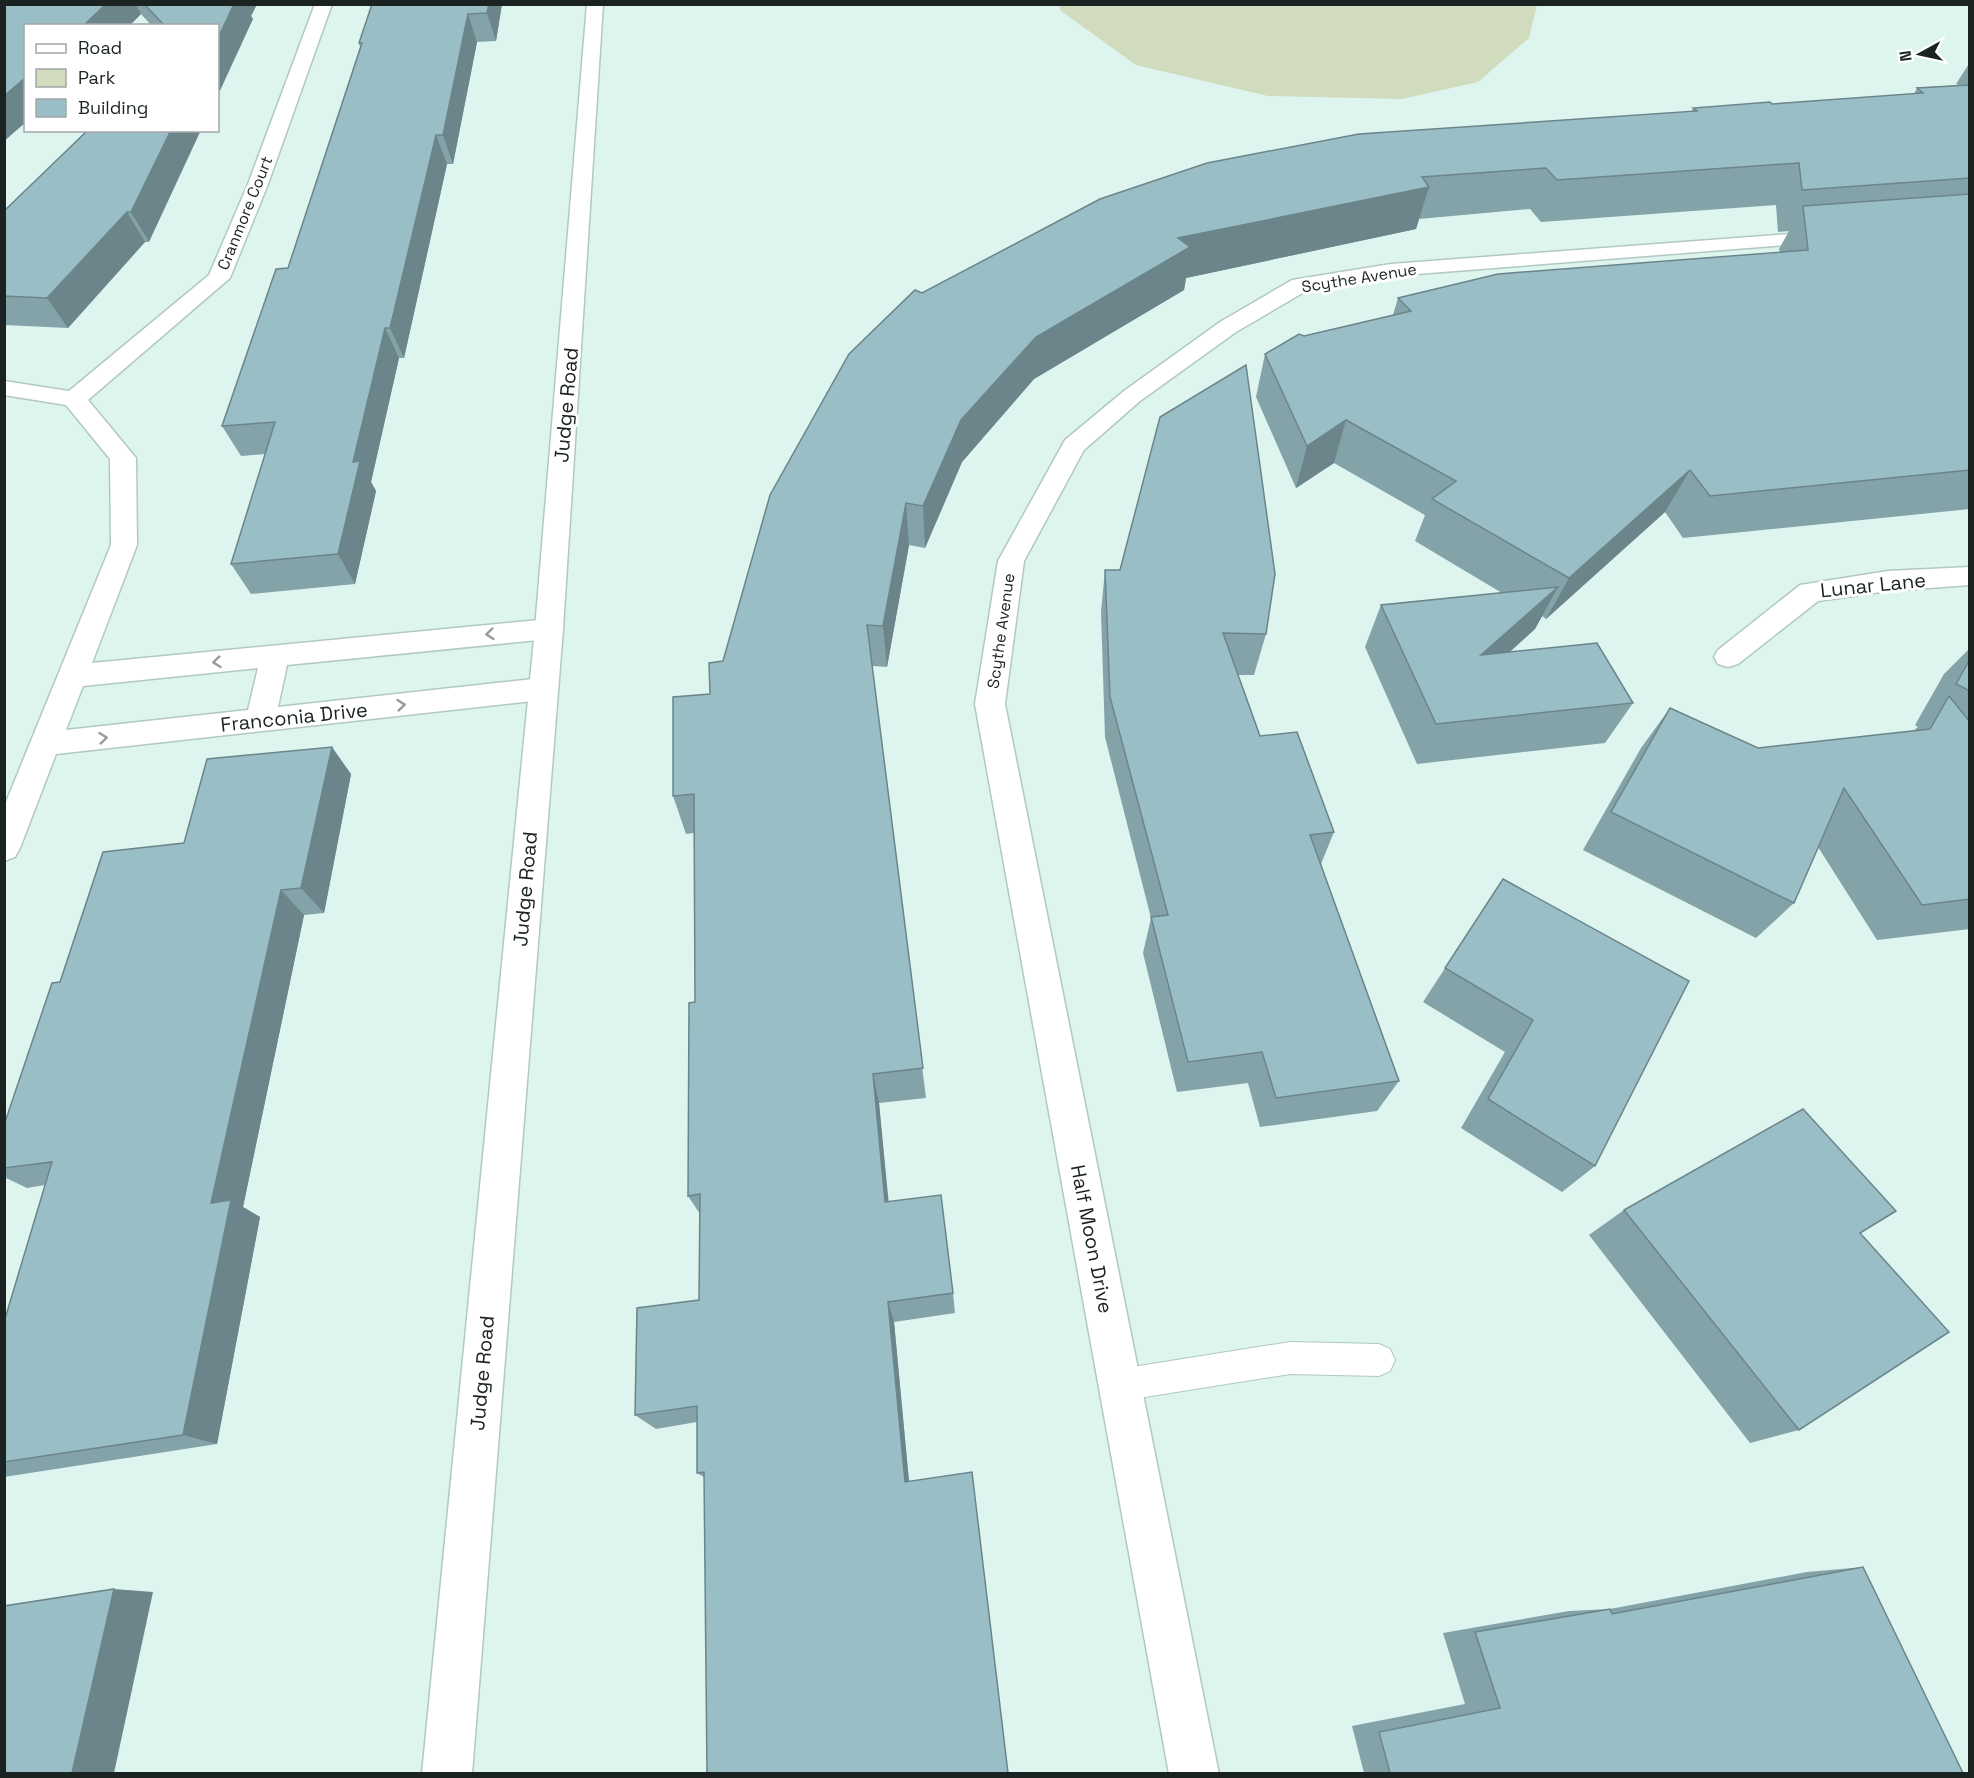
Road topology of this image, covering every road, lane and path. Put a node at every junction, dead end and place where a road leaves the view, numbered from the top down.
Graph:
1 (324, 4) edge
2 (596, 4) edge
3 (1851, 235) edge
4 (4, 388) edge
5 (74, 399) junction
6 (1970, 576) edge
7 (549, 629) junction
8 (275, 656) junction
9 (1728, 657) dead end
10 (73, 676) junction
11 (542, 689) junction
12 (990, 704) joint
13 (260, 721) junction
14 (45, 744) junction
15 (4, 848) edge
16 (1379, 1360) dead end
17 (1120, 1385) junction
18 (447, 1773) edge
19 (1194, 1773) edge

1 - 5 street, Cranmore Court
2 - 7 street, Judge Road
3 - 12 street, Scythe Avenue
4 - 5 street
5 - 10 street
6 - 9 street, Lunar Lane
7 -> 8 street
7 - 11 street, Judge Road
8 -> 10 street
8 - 13 street
10 - 14 street
13 -> 11 street, Franconia Drive
11 - 18 street, Judge Road
12 - 17 street, Half Moon Drive
14 -> 13 street, Franconia Drive
14 - 15 street
16 - 17 lane
17 - 19 street, Half Moon Drive

